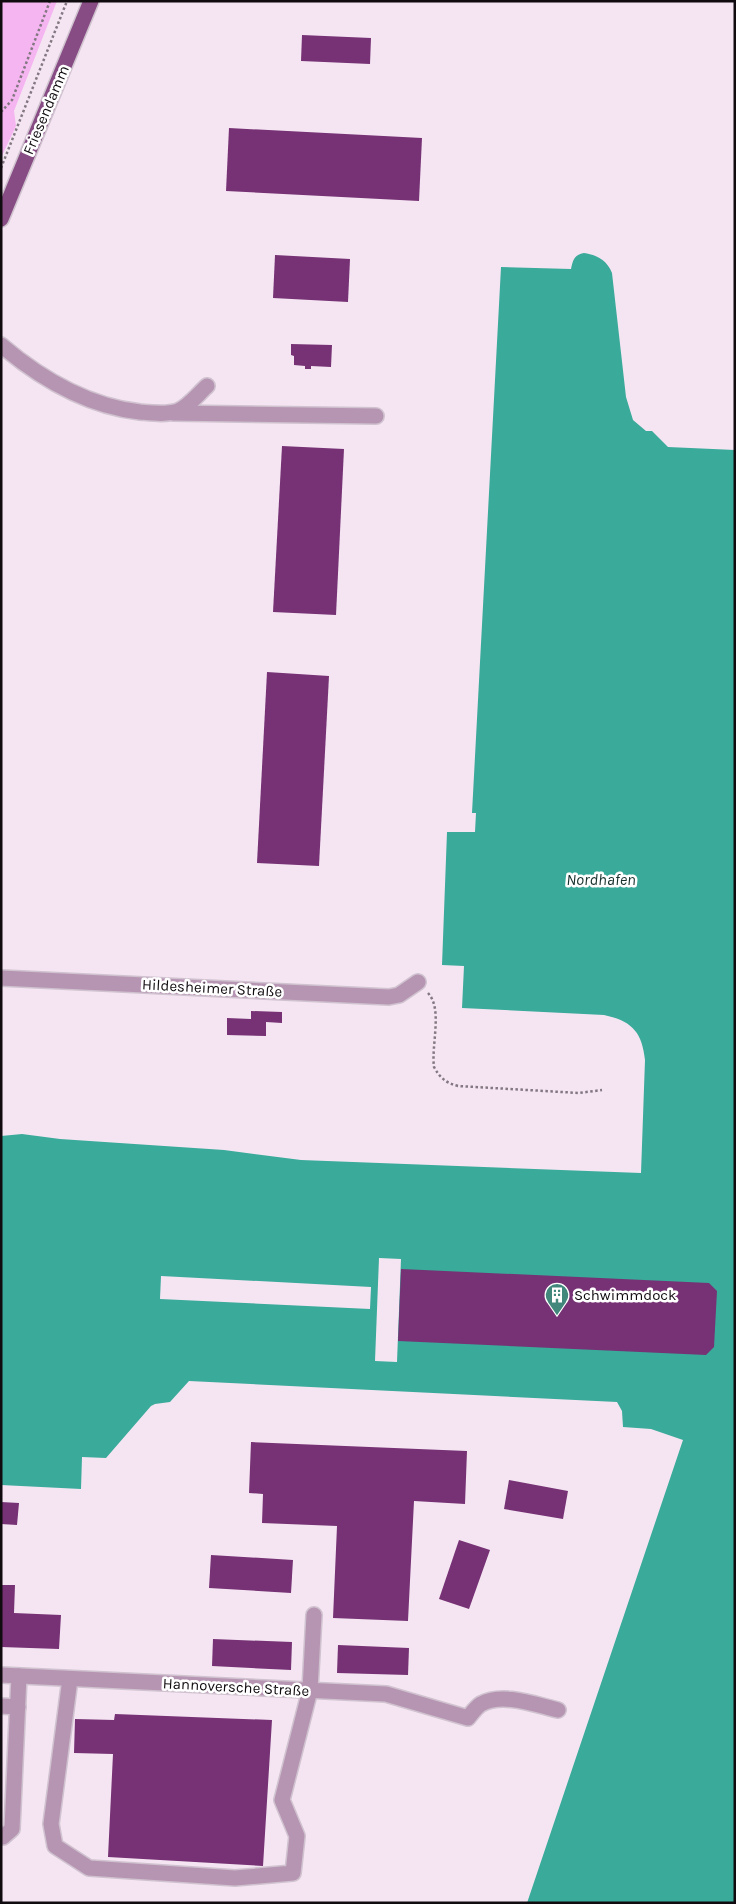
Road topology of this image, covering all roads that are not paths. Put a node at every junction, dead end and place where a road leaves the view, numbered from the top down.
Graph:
1 (91, 1) edge
2 (1, 219) edge
3 (2, 347) edge
4 (206, 386) dead end
5 (166, 413) junction
6 (376, 416) dead end
7 (1, 978) edge
8 (418, 982) road end
9 (314, 1615) dead end
10 (1, 1675) edge
11 (19, 1676) junction
12 (70, 1679) junction
13 (310, 1690) junction
14 (1, 1706) edge
15 (18, 1707) junction
16 (558, 1710) dead end
17 (1, 1837) edge

1 - 2 main road, Friesendamm
3 - 5 street
4 - 5 street
5 - 6 street
7 - 8 street, Hildesheimer Straße
9 - 13 street
10 - 11 street, Hannoversche Straße
11 - 12 street, Hannoversche Straße
11 - 15 street
12 - 13 street, Hannoversche Straße
12 - 13 street
13 - 16 street, Hannoversche Straße
14 - 15 street
15 - 17 street

